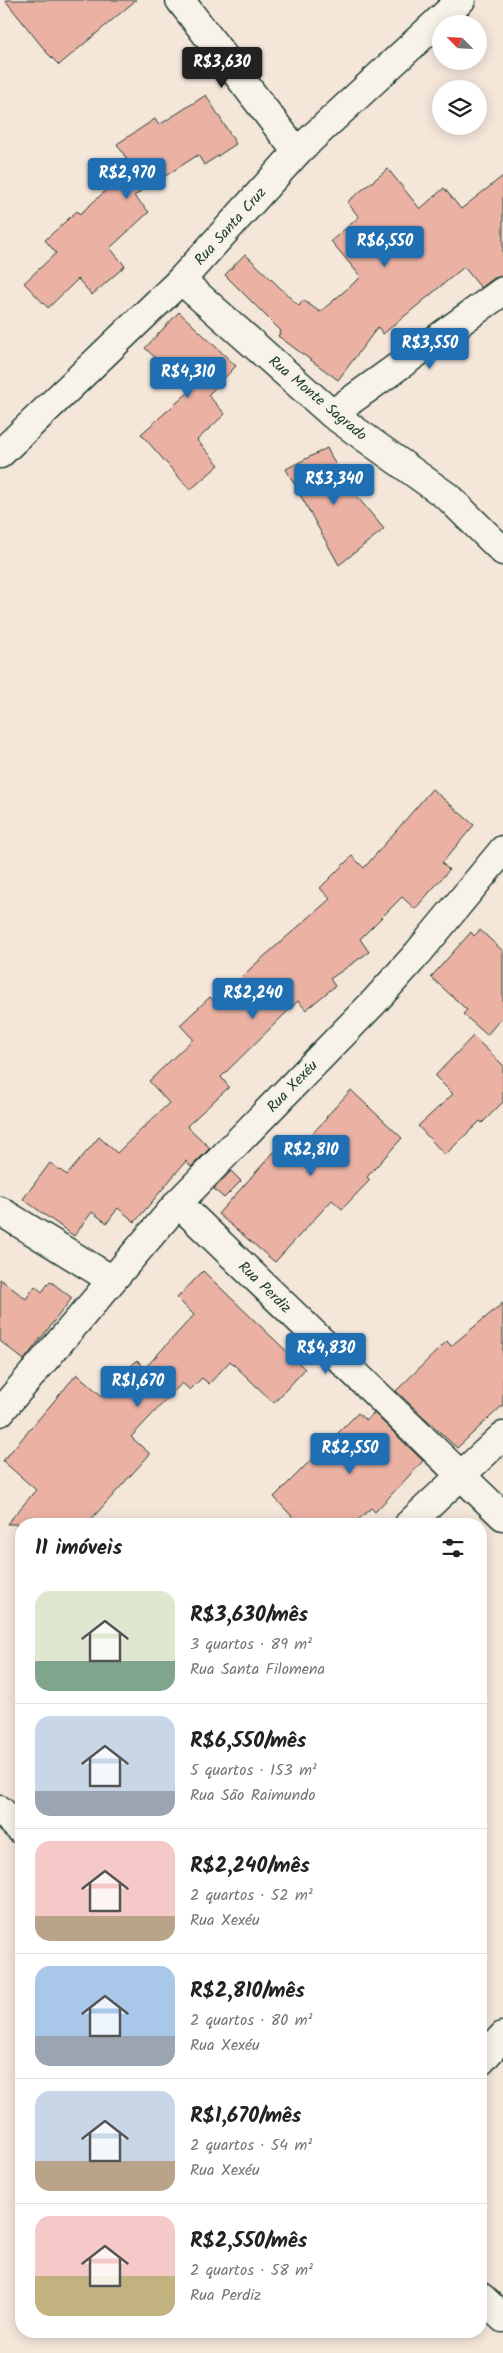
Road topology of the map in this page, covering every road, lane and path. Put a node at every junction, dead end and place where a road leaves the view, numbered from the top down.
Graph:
1 (180, 0) edge
2 (461, 0) edge
3 (297, 152) junction
4 (181, 280) junction
5 (503, 291) edge
6 (332, 414) junction
7 (0, 454) edge
8 (503, 551) edge
9 (503, 850) edge
10 (178, 1203) junction
11 (0, 1211) edge
12 (112, 1280) junction
13 (0, 1412) edge
14 (503, 1436) edge
15 (461, 1476) junction
16 (503, 1516) edge
17 (416, 1518) edge
18 (0, 1810) edge
19 (15, 1824) edge
20 (503, 2036) edge
21 (487, 2054) edge
22 (487, 2302) edge
23 (503, 2318) edge

1 - 3 street
2 - 3 street, Rua Santa Cruz
3 - 4 street, Rua Santa Cruz
4 - 6 street, Rua Monte Sagrado
4 - 7 street, Rua Santa Cruz
5 - 6 street
6 - 8 street, Rua Monte Sagrado
9 - 10 street, Rua Xexéu
10 - 12 street, Rua Xexéu
10 - 15 street, Rua Perdiz
11 - 12 street
12 - 13 street, Rua Xexéu
14 - 15 street
15 - 16 street, Rua Perdiz
15 - 17 street
18 - 19 street
20 - 21 street
22 - 23 street

